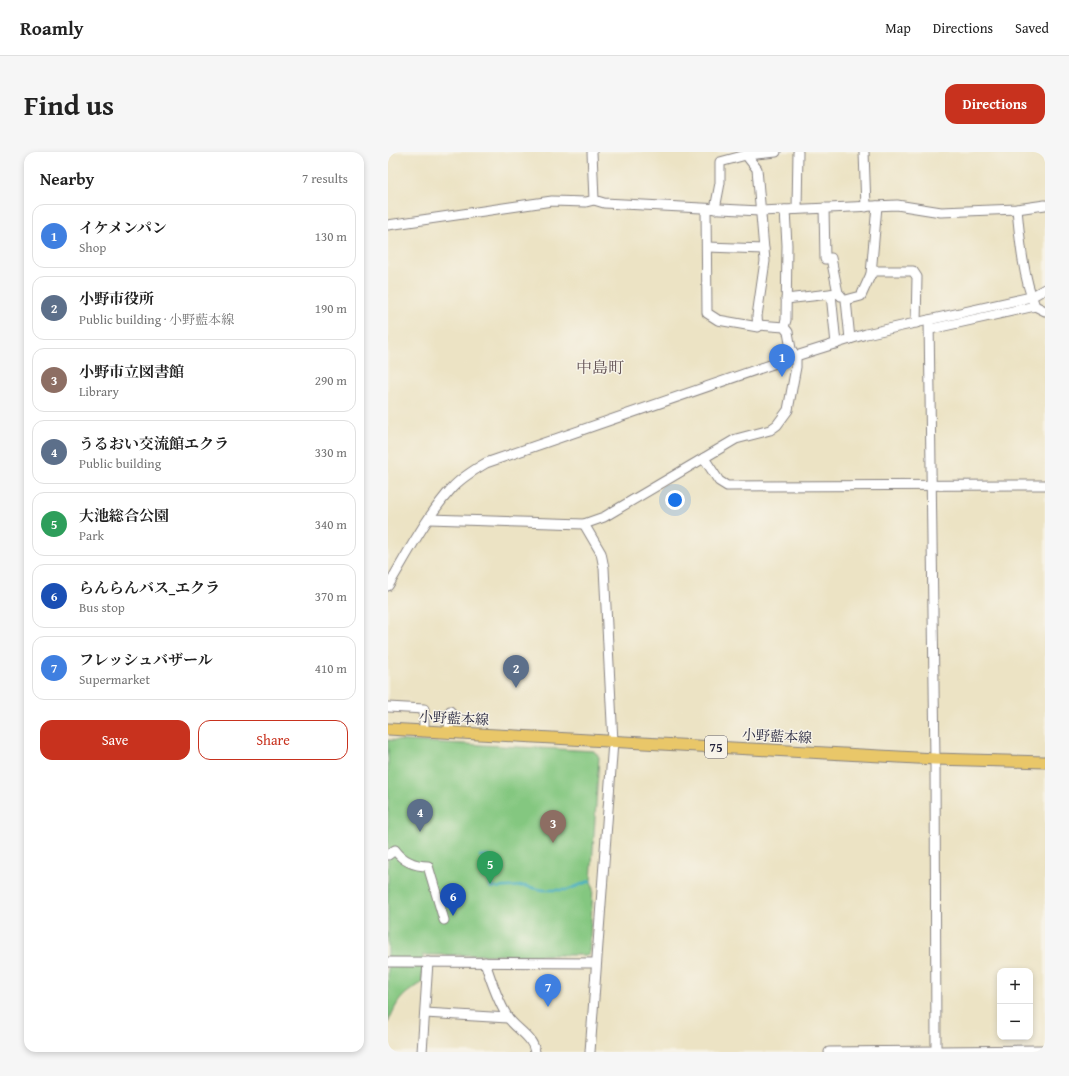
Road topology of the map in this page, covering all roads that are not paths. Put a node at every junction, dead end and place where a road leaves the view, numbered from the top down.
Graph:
1 (592, 152) edge
2 (776, 152) edge
3 (798, 152) edge
4 (864, 152) edge
5 (746, 155) junction
6 (594, 200) junction
7 (1045, 205) edge
8 (877, 206) junction
9 (866, 207) junction
10 (824, 208) junction
11 (710, 209) junction
12 (797, 209) junction
13 (1017, 209) junction
14 (785, 210) junction
15 (760, 211) junction
16 (388, 225) edge
17 (707, 247) junction
18 (764, 249) junction
19 (871, 274) junction
20 (1045, 289) edge
21 (834, 293) junction
22 (1031, 297) junction
23 (786, 299) junction
24 (846, 300) junction
25 (1035, 306) junction
26 (1045, 311) edge
27 (916, 323) junction
28 (930, 324) junction
29 (758, 325) junction
30 (784, 327) junction
31 (850, 339) junction
32 (836, 344) junction
33 (796, 356) junction
34 (704, 458) junction
35 (1045, 485) edge
36 (932, 486) junction
37 (429, 519) junction
38 (584, 524) junction
39 (388, 586) edge
40 (388, 707) edge
41 (450, 711) dead end
42 (388, 729) edge
43 (424, 731) junction
44 (450, 733) junction
45 (613, 742) junction
46 (935, 759) junction
47 (1045, 762) edge
48 (388, 855) edge
49 (444, 920) dead end
50 (388, 962) edge
51 (428, 962) junction
52 (485, 962) junction
53 (596, 963) junction
54 (425, 1013) junction
55 (508, 1018) junction
56 (1045, 1050) edge
57 (422, 1052) edge
58 (535, 1052) edge
59 (590, 1052) edge
60 (829, 1052) edge
61 (936, 1052) edge

1 - 6 street
2 - 5 street
3 - 12 street
4 - 9 street
5 - 11 street
5 - 15 street
6 - 11 street
6 - 16 street
7 - 13 street
8 - 9 street
8 - 13 street
8 - 19 street
9 - 10 street
10 - 12 street
10 - 21 street
11 - 15 street
11 - 17 street
12 - 14 street
13 - 22 street
14 - 15 street
14 - 23 street
15 - 18 street
17 - 18 street
17 - 29 street
18 - 29 street
19 - 24 street
19 - 27 street
20 - 22 street
21 - 23 street
21 - 24 street
21 - 32 street
22 - 25 street
22 - 28 street
23 - 30 street
24 - 31 street
25 - 26 street
25 - 28 street
27 - 28 street
27 - 31 street
28 - 36 street
29 - 30 street
30 - 33 street
31 - 32 street
32 - 33 street
33 - 34 street
33 - 37 street
34 - 36 street
34 - 38 street
35 - 36 street
36 - 46 street
37 - 38 street
37 - 39 street
38 - 45 street
40 - 43 street
41 - 44 street
42 - 43 main road, 小野藍本線 / 75
43 - 44 main road, 小野藍本線 / 75
44 - 45 main road, 小野藍本線 / 75
45 - 46 main road, 小野藍本線 / 75
45 - 53 street
46 - 47 main road, 小野藍本線 / 75
46 - 61 street
48 - 49 street
50 - 51 street
51 - 52 street
51 - 54 street
52 - 53 street
52 - 55 street
53 - 59 street
54 - 55 street
54 - 57 street
55 - 58 street
56 - 61 street
60 - 61 street

